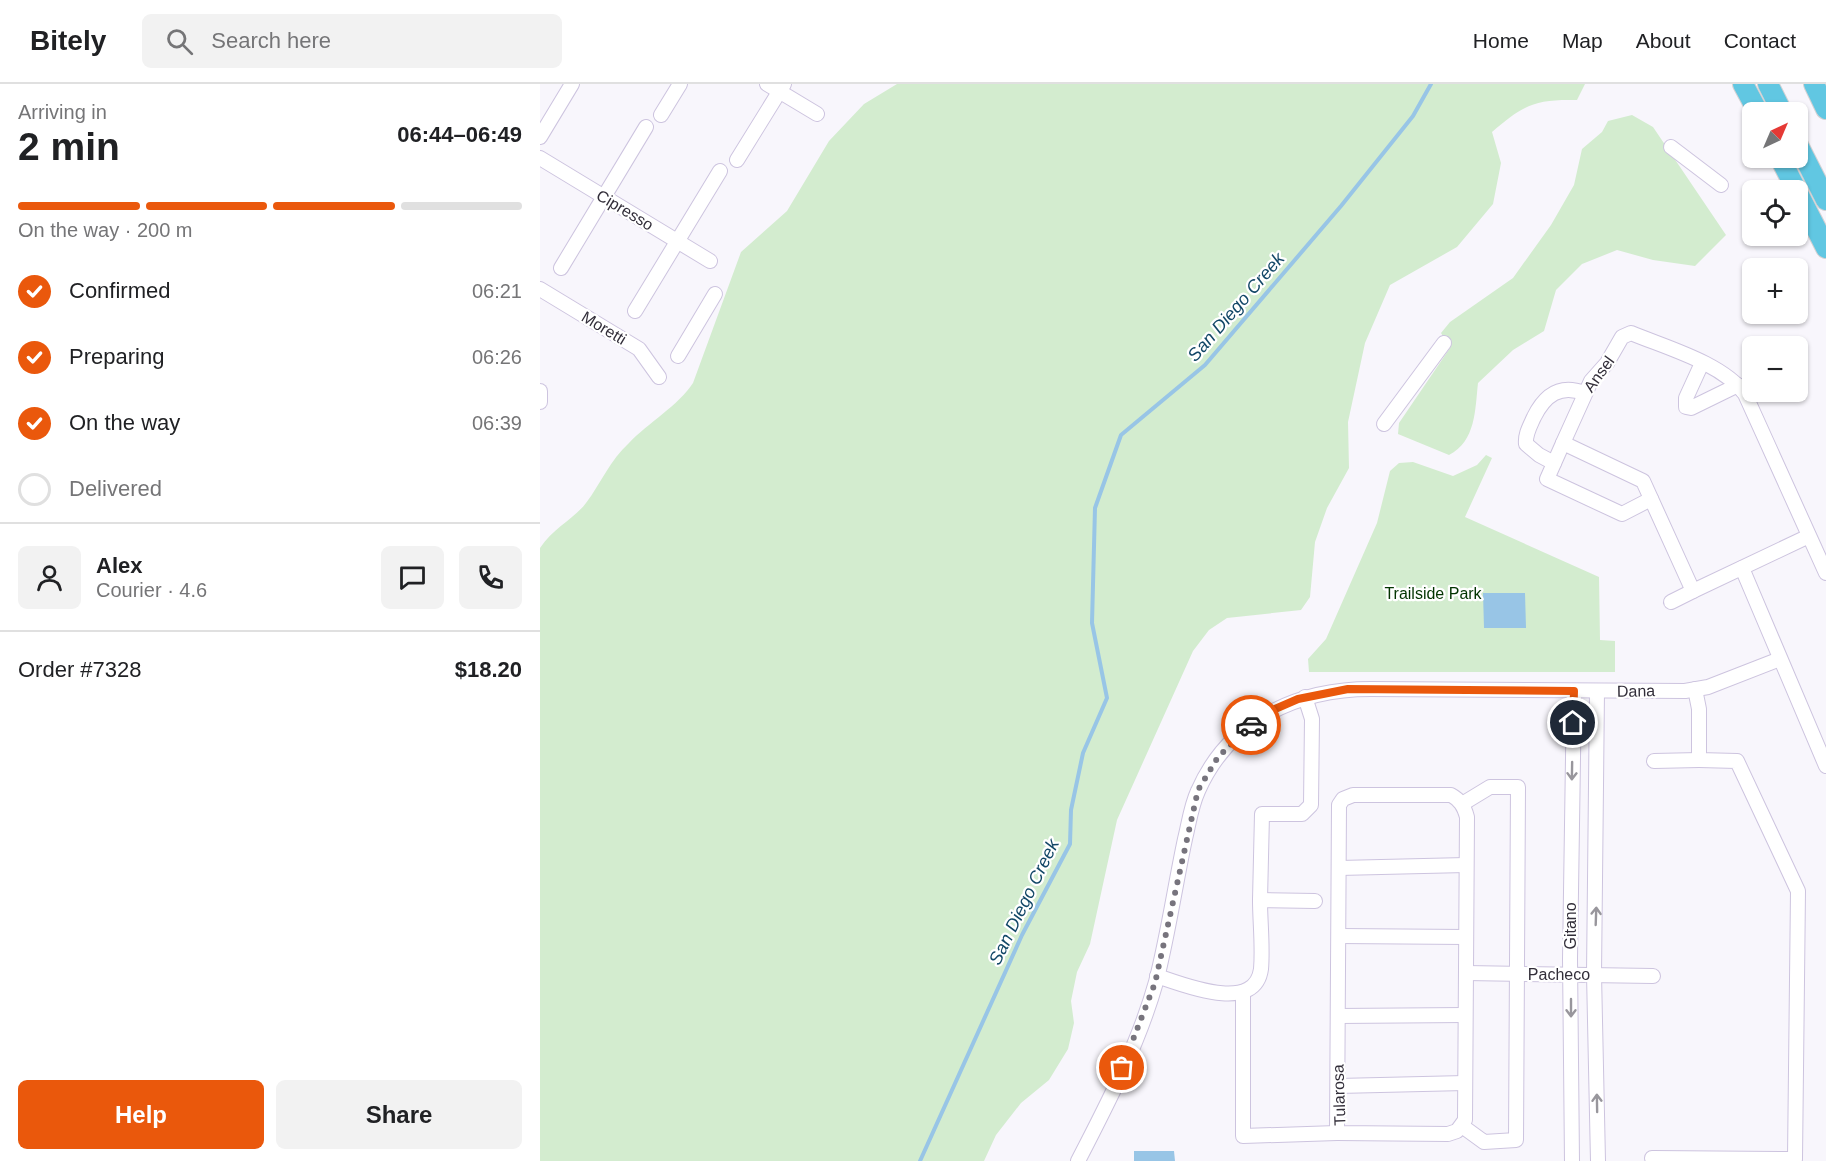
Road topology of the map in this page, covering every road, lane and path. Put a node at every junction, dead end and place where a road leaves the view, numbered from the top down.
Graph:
1 (572, 84) edge
2 (680, 84) edge
3 (1743, 84) edge
4 (1768, 84) edge
5 (1814, 84) edge
6 (777, 86) edge
7 (1753, 102) edge
8 (1777, 102) edge
9 (1826, 109) edge
10 (817, 114) dead end
11 (662, 115) dead end
12 (646, 127) dead end
13 (540, 137) edge
14 (1671, 147) dead end
15 (540, 158) edge
16 (737, 160) dead end
17 (1808, 165) edge
18 (1785, 168) edge
19 (720, 171) dead end
20 (1721, 185) dead end
21 (604, 197) junction
22 (1826, 200) edge
23 (677, 242) junction
24 (1826, 248) edge
25 (710, 261) dead end
26 (561, 268) dead end
27 (541, 291) edge
28 (715, 294) dead end
29 (635, 311) dead end
30 (1444, 343) dead end
31 (678, 356) dead end
32 (1701, 363) junction
33 (659, 376) dead end
34 (1738, 385) junction
35 (540, 391) edge
36 (1584, 393) junction
37 (540, 402) edge
38 (1384, 424) dead end
39 (1563, 443) junction
40 (1554, 463) junction
41 (1651, 499) junction
42 (1809, 536) junction
43 (1742, 568) junction
44 (1826, 573) edge
45 (1693, 591) junction
46 (1671, 602) dead end
47 (1780, 659) junction
48 (1695, 689) junction
49 (1574, 691) junction
50 (1597, 691) junction
51 (1305, 697) junction
52 (1821, 742) edge
53 (1699, 760) junction
54 (1654, 761) dead end
55 (1826, 766) edge
56 (1462, 804) junction
57 (1466, 865) junction
58 (1339, 868) junction
59 (1260, 900) junction
60 (1315, 901) dead end
61 (1339, 936) junction
62 (1466, 937) junction
63 (1466, 973) junction
64 (1516, 974) junction
65 (1570, 974) junction
66 (1594, 974) junction
67 (1157, 976) junction
68 (1653, 976) dead end
69 (1243, 994) junction
70 (1465, 1015) junction
71 (1338, 1016) junction
72 (1465, 1083) junction
73 (1338, 1086) junction
74 (1462, 1126) junction
75 (1338, 1133) junction
76 (1652, 1158) dead end
77 (1701, 1160) edge
78 (1077, 1161) edge
79 (1572, 1161) edge
80 (1598, 1161) edge

1 - 13 street
2 - 11 street
3 - 7 highway
4 - 8 highway
5 - 9 highway
6 - 10 street
6 - 16 street
12 - 21 street
14 - 20 street
15 - 21 street, Cipresso
17 - 22 highway
18 - 24 highway
19 - 23 street
21 - 23 street, Cipresso
21 - 26 street
23 - 25 street, Cipresso
23 - 29 street
27 - 33 street, Moretti
28 - 31 street
30 - 38 street
32 - 34 street, Ansel
32 - 34 street
32 - 36 street, Ansel
34 - 42 street, Ansel
35 - 37 street
36 - 39 street, Ansel
36 - 40 street
39 - 40 street, Ansel
39 - 41 street
40 - 41 street
41 - 45 street
42 - 43 street
42 - 44 street, Ansel
43 - 45 street
43 - 47 street
45 - 46 street
47 - 48 street, Dana
47 - 52 street
48 - 50 street, Dana
48 - 53 street
49 - 50 street, Dana
49 - 51 street, Dana
49 -> 65 street, Gitano
66 -> 50 street, Gitano
51 - 59 street
51 - 67 street, Dana
52 - 55 street
53 - 54 street
53 - 77 street
56 - 57 street
56 - 58 street, Tularosa
56 - 64 street
57 - 58 street
57 - 62 street
58 - 61 street, Tularosa
59 - 60 street
59 - 69 street
61 - 62 street
61 - 71 street, Tularosa
62 - 63 street
63 - 64 street, Pacheco
63 - 70 street
64 - 65 street, Pacheco
64 - 74 street
65 - 66 street, Pacheco
65 -> 79 street, Gitano
66 - 68 street, Pacheco
80 -> 66 street, Gitano
67 - 69 street
67 - 78 street, Dana
69 - 75 street
70 - 71 street
70 - 72 street
71 - 73 street, Tularosa
72 - 73 street
72 - 74 street
73 - 75 street, Tularosa
74 - 75 street, Tularosa
76 - 77 street

